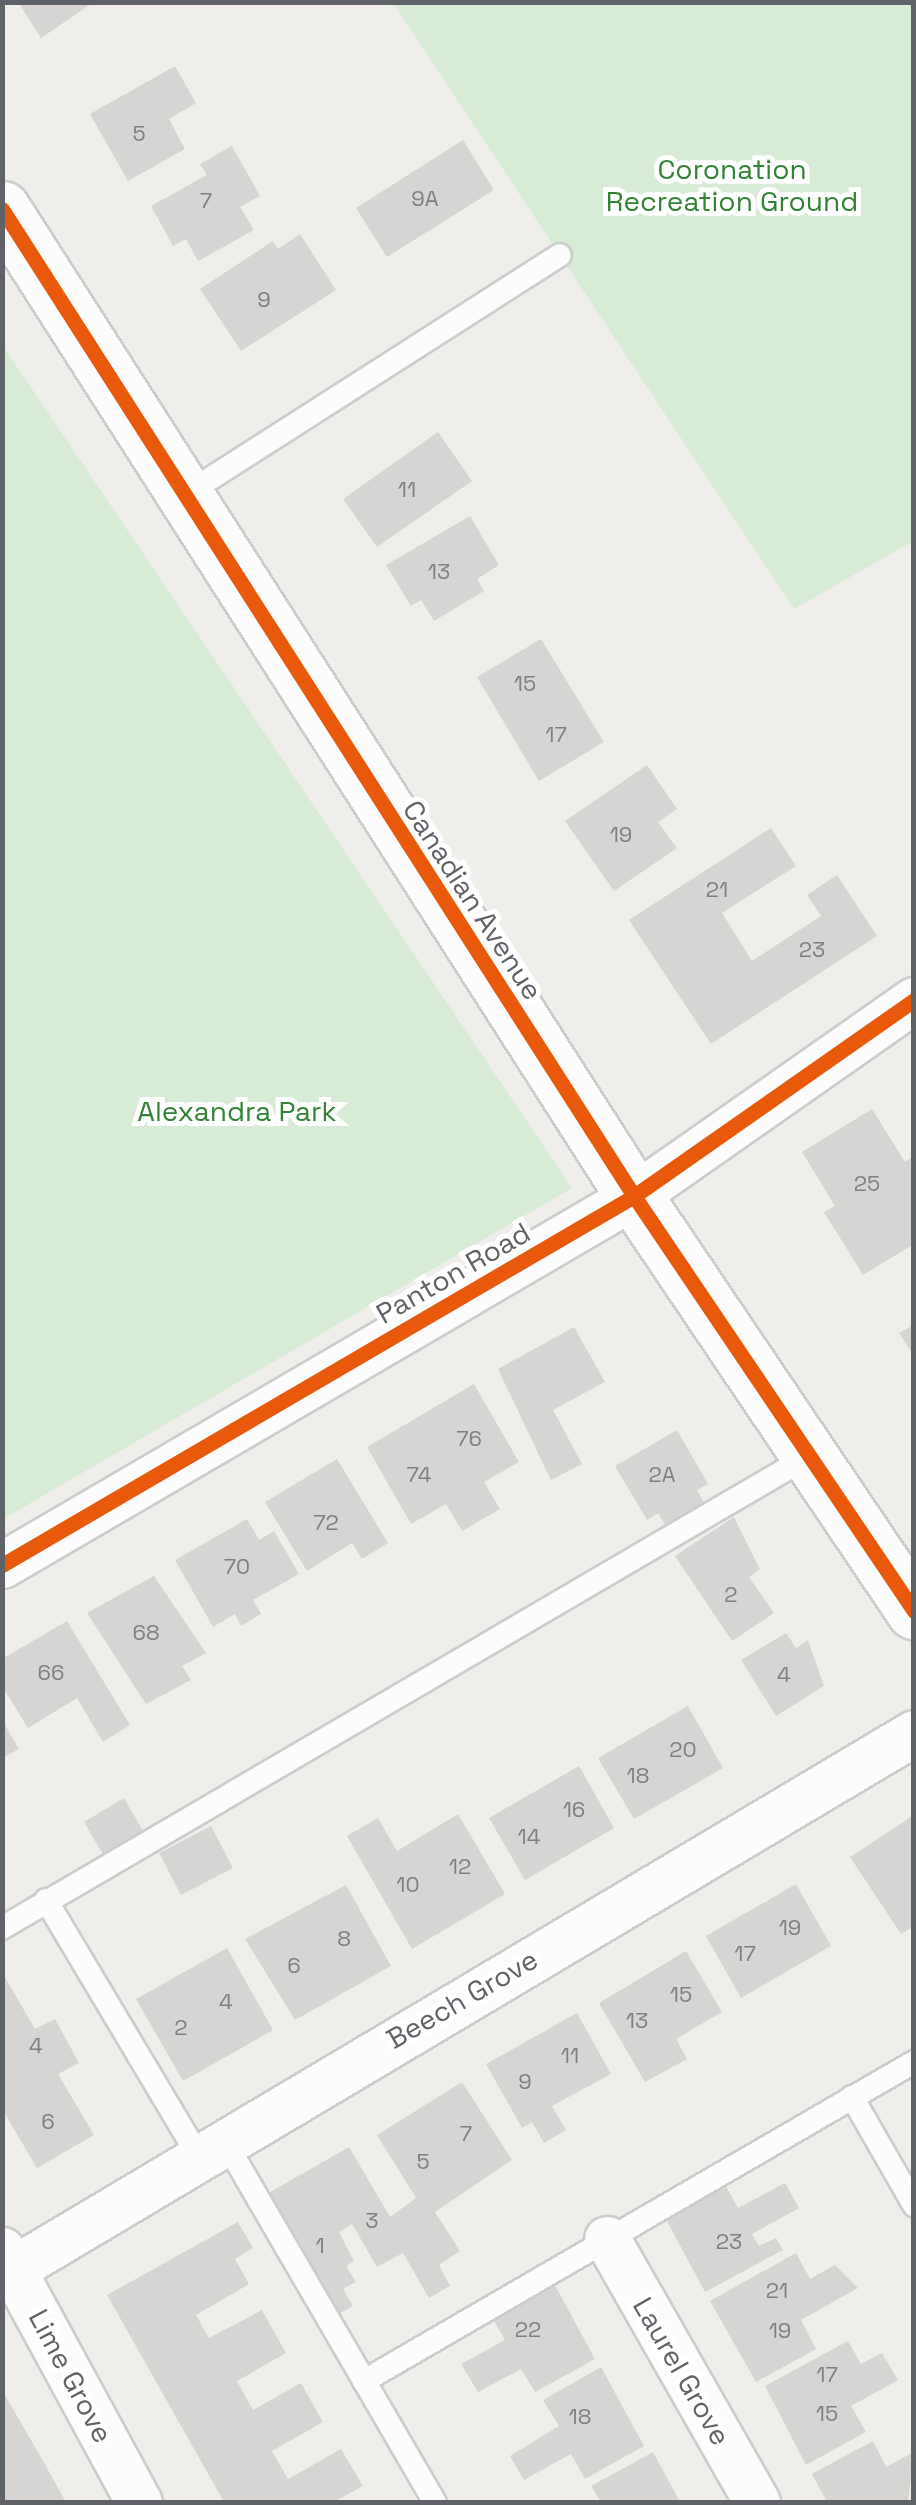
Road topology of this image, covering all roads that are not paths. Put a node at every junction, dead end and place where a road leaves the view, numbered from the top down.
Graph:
1 (2, 208) edge
2 (560, 255) dead end
3 (183, 496) junction
4 (914, 1000) edge
5 (634, 1196) junction
6 (809, 1456) junction
7 (2, 1565) edge
8 (914, 1611) edge
9 (914, 1733) edge
10 (46, 1900) junction
11 (2, 1928) edge
12 (914, 2062) edge
13 (852, 2098) junction
14 (211, 2148) junction
15 (914, 2206) edge
16 (607, 2240) junction
17 (8, 2260) edge
18 (364, 2382) junction
19 (140, 2502) edge
20 (434, 2502) edge
21 (756, 2502) edge

1 - 3 street, Canadian Avenue
2 - 3 lane
3 - 5 street, Canadian Avenue
4 - 5 street, Panton Road
5 - 6 street, Canadian Avenue
5 - 7 street, Panton Road
6 - 8 street, Canadian Avenue
6 - 10 lane
9 - 14 street, Beech Grove
10 - 11 lane
10 - 14 lane
12 - 13 lane
13 - 15 lane
13 - 16 lane
14 - 17 street, Beech Grove
14 - 18 lane
16 - 18 lane
16 - 21 street, Laurel Grove
17 - 19 street, Lime Grove
18 - 20 lane

